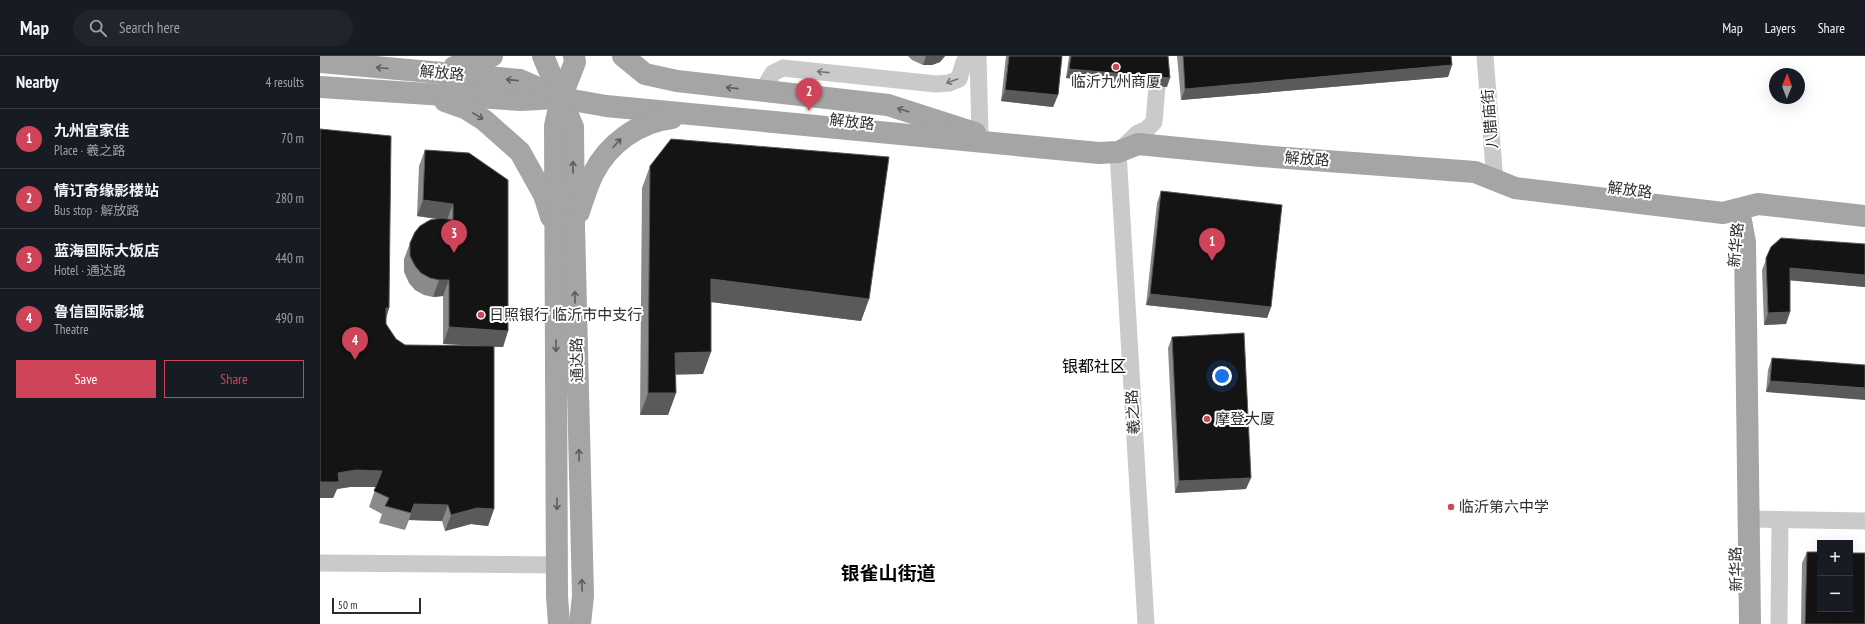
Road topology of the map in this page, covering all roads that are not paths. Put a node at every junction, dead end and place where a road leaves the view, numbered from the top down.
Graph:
1 (492, 56) edge
2 (543, 56) edge
3 (574, 56) edge
4 (623, 56) edge
5 (1155, 56) edge
6 (1485, 56) edge
7 (971, 59) edge
8 (320, 62) edge
9 (425, 71) junction
10 (320, 87) edge
11 (762, 91) junction
12 (429, 95) junction
13 (561, 98) junction
14 (688, 115) junction
15 (980, 134) junction
16 (1118, 152) junction
17 (1495, 182) junction
18 (1739, 210) junction
19 (1865, 216) edge
20 (565, 228) junction
21 (1865, 228) edge
22 (1748, 519) junction
23 (1780, 520) junction
24 (1865, 521) edge
25 (320, 563) edge
26 (557, 565) junction
27 (559, 624) edge
28 (580, 624) edge
29 (1146, 624) edge
30 (1737, 624) edge
31 (1750, 624) edge
32 (1779, 624) edge

1 - 9 main road
2 - 13 main road, 通达路
3 - 13 main road
11 -> 4 main road
5 - 16 street
6 - 17 street, 八腊庙街
7 -> 11 street
7 - 15 street
9 -> 8 main road, 解放路
13 -> 9 main road, 解放路
10 - 12 main road, 解放路
15 -> 11 main road
12 - 13 main road, 解放路
12 -> 20 main road
13 - 14 main road, 解放路
13 - 15 main road, 解放路
13 - 20 main road, 通达路
14 - 16 main road, 解放路
20 -> 14 main road
15 - 16 main road, 解放路
16 - 17 main road, 解放路
16 - 29 street, 羲之路
17 - 18 main road, 解放路
18 - 19 main road
18 - 21 main road, 解放路
18 - 22 main road, 新华路
18 - 30 main road, 新华路
20 -> 26 main road, 通达路
28 -> 20 main road, 通达路
22 - 23 street
22 - 31 main road, 新华路
23 - 24 street
23 - 32 street
25 - 26 street
26 - 27 main road, 通达路

